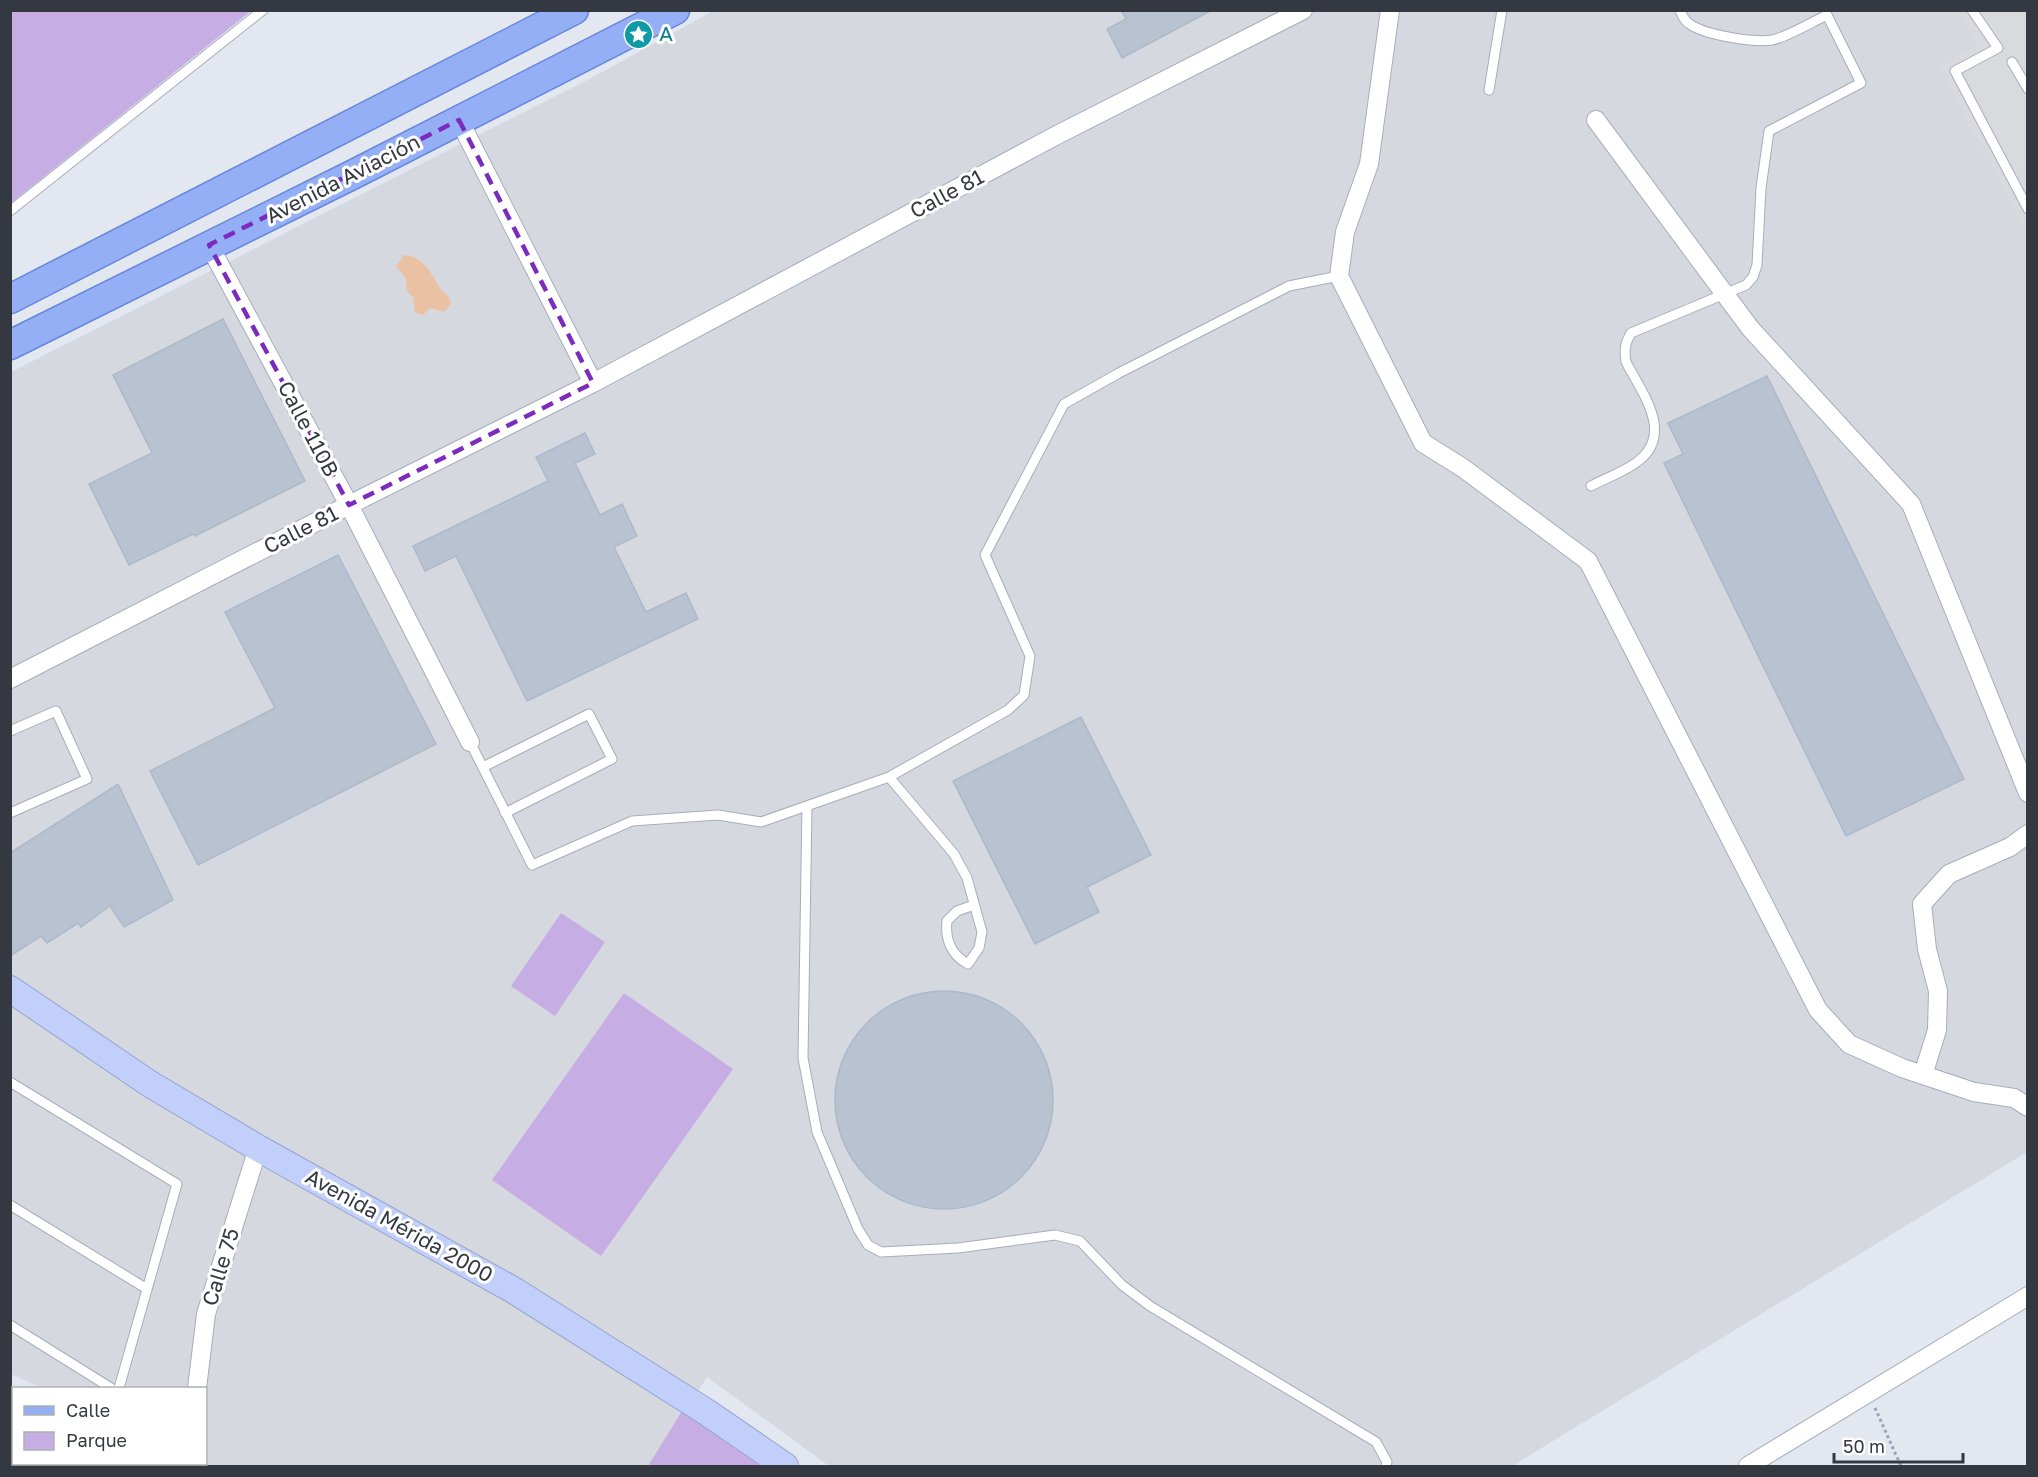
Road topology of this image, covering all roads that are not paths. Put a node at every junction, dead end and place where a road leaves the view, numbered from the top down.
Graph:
1 (263, 10) edge
2 (574, 10) edge
3 (675, 10) edge
4 (1303, 10) edge
5 (1390, 10) edge
6 (1502, 10) edge
7 (1680, 10) edge
8 (1972, 10) edge
9 (2012, 63) dead end
10 (2028, 89) edge
11 (1489, 90) dead end
12 (459, 120) junction
13 (1596, 120) dead end
14 (2028, 209) edge
15 (10, 211) edge
16 (209, 245) junction
17 (1339, 276) junction
18 (1725, 293) junction
19 (10, 299) edge
20 (10, 345) edge
21 (593, 383) junction
22 (1591, 486) dead end
23 (349, 505) junction
24 (10, 679) edge
25 (10, 731) edge
26 (470, 742) joint
27 (483, 767) junction
28 (889, 777) junction
29 (2028, 793) edge
30 (807, 806) junction
31 (10, 813) edge
32 (506, 813) junction
33 (2028, 834) edge
34 (974, 905) junction
35 (10, 989) edge
36 (1923, 1075) junction
37 (10, 1082) edge
38 (2028, 1107) edge
39 (258, 1148) junction
40 (10, 1205) edge
41 (147, 1289) junction
42 (2028, 1296) edge
43 (10, 1325) edge
44 (108, 1387) edge
45 (120, 1387) edge
46 (197, 1387) edge
47 (785, 1467) edge
48 (1386, 1467) edge
49 (1748, 1467) edge

1 - 15 lane
2 - 19 main road
3 - 12 main road, Avenida Aviación
4 - 21 street, Calle 81
5 - 17 street
6 - 11 lane
7 - 18 lane
8 - 14 lane
9 - 10 lane
12 - 16 main road, Avenida Aviación
12 - 21 street
13 - 18 street
16 - 20 main road, Avenida Aviación
16 - 23 street, Calle 110B
17 - 28 lane
17 - 36 street
18 - 22 lane
18 - 29 street
21 - 23 street, Calle 81
23 - 24 street, Calle 81
23 - 26 street, Calle 110B
25 - 31 lane
26 - 27 lane
27 - 32 lane
27 - 32 lane
28 - 30 lane
28 - 34 lane
30 - 32 lane
30 - 48 lane
33 - 36 street
34 - 34 lane
35 - 39 main road, Avenida Mérida 2000
36 - 38 street
37 - 41 lane
39 - 46 street, Calle 75
39 - 47 main road, Avenida Mérida 2000
40 - 41 lane
41 - 45 lane
42 - 49 street
43 - 44 lane

